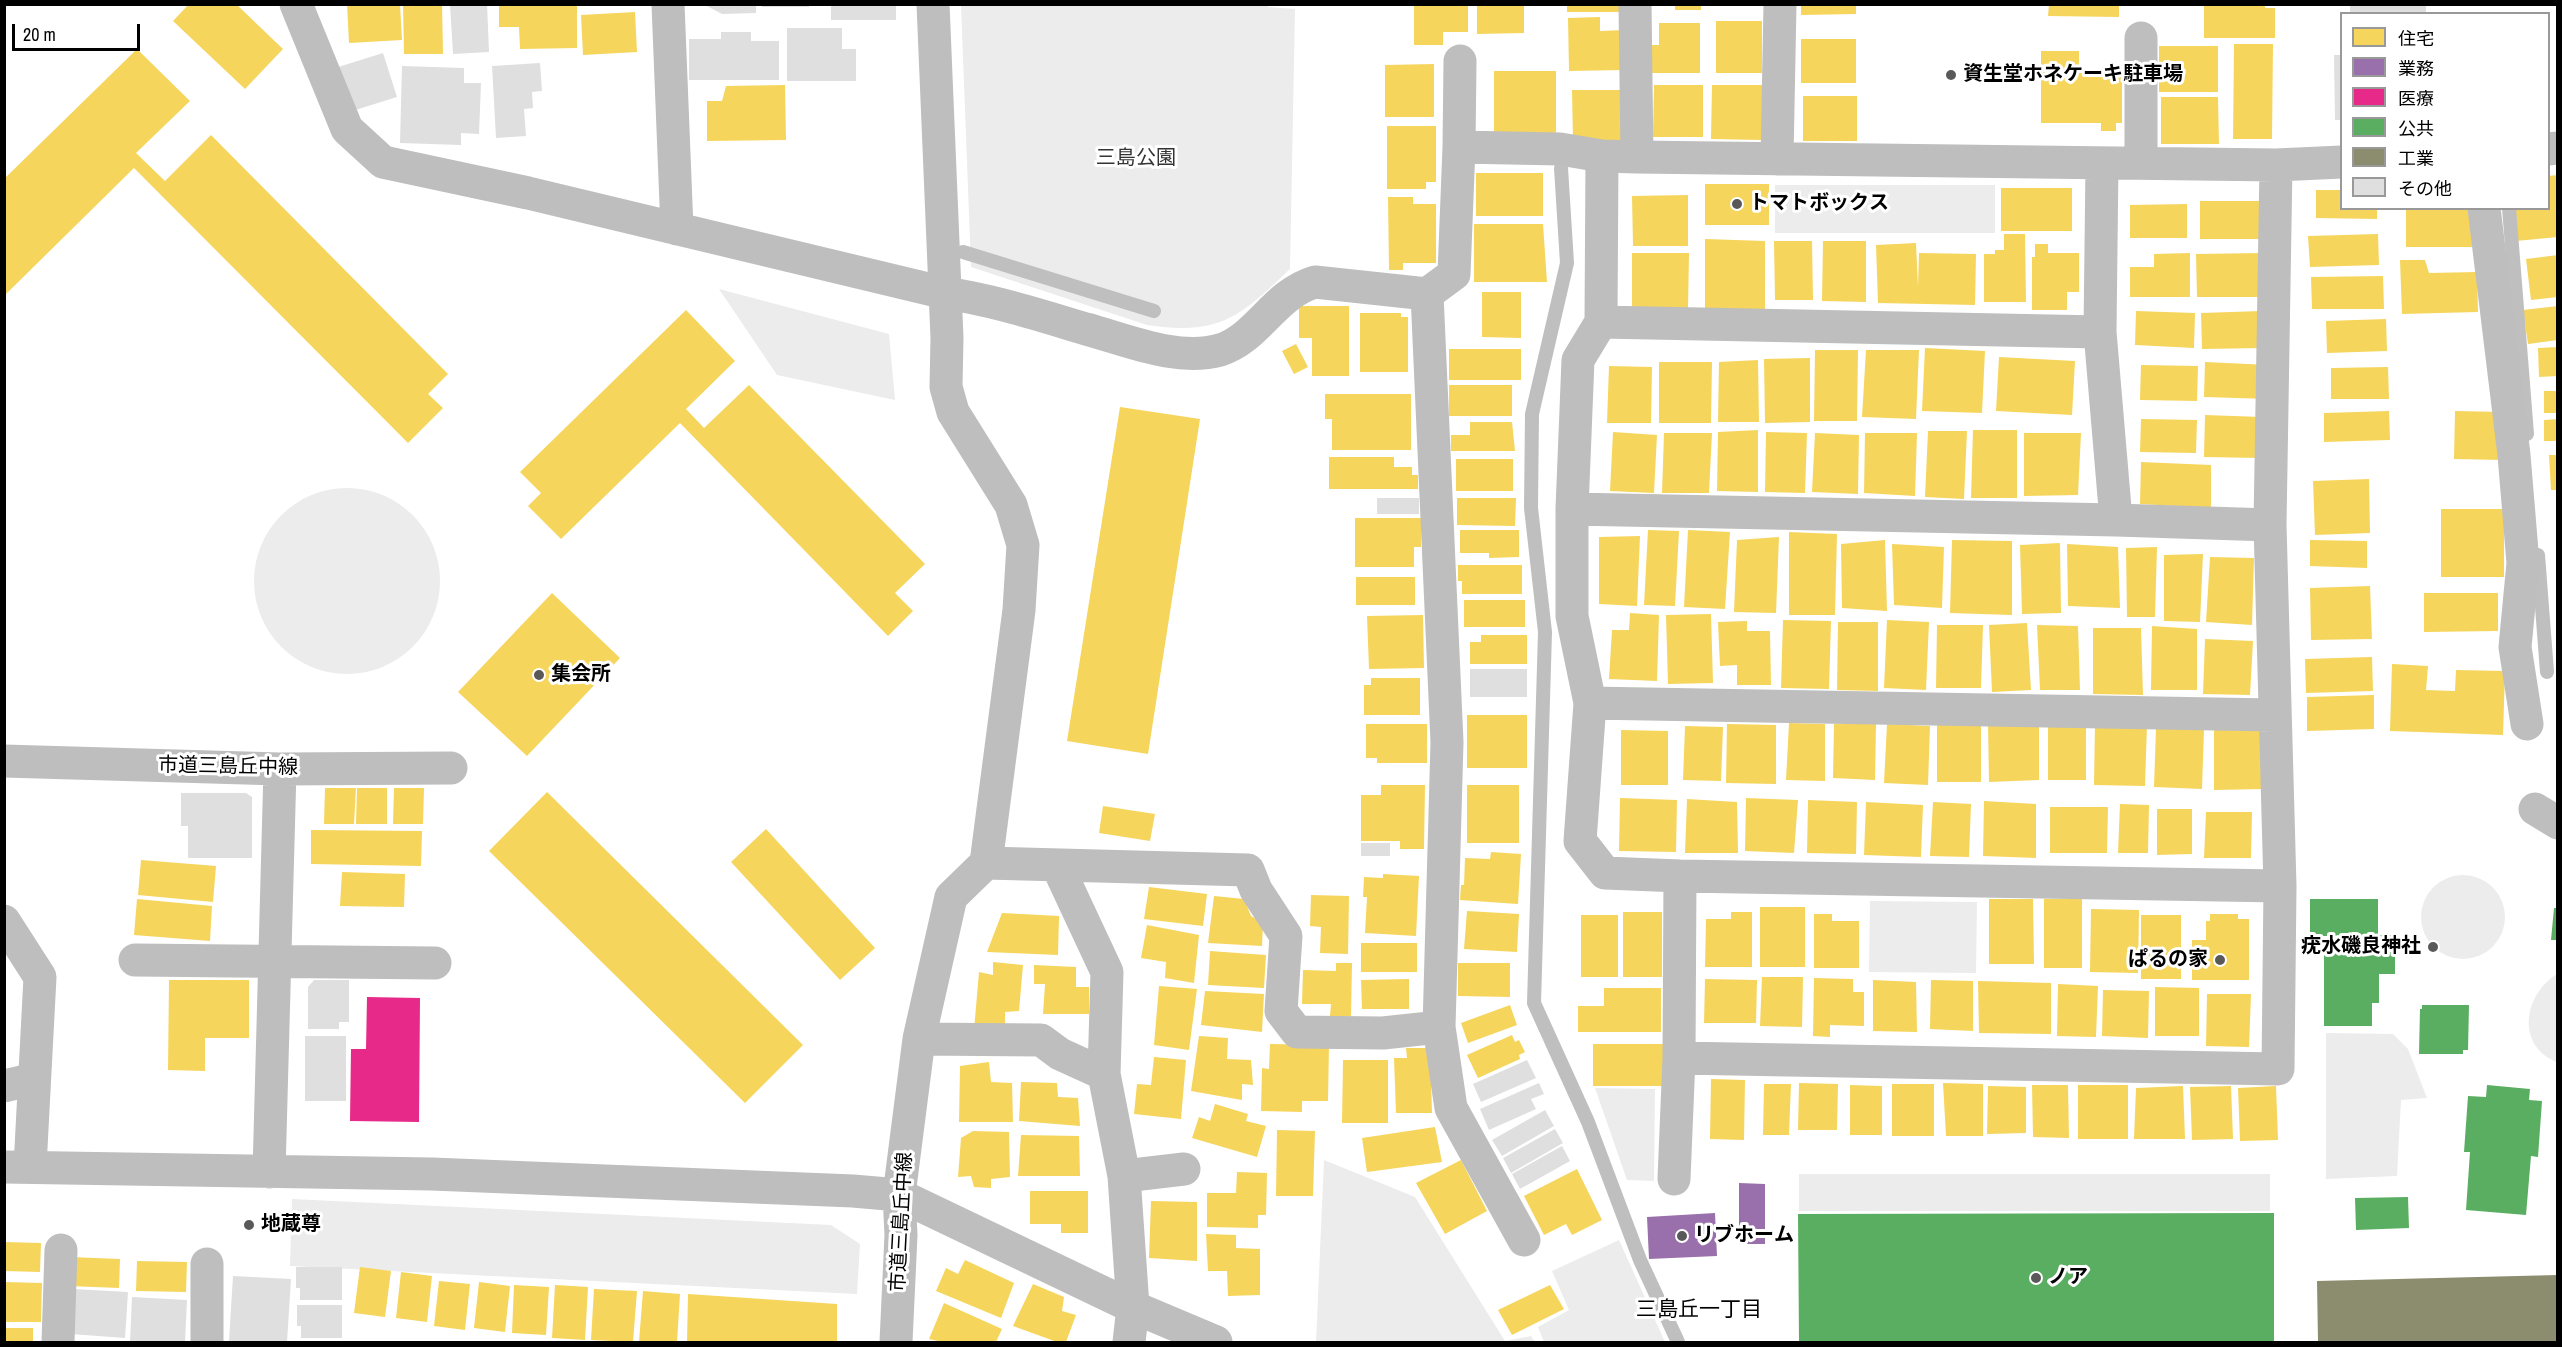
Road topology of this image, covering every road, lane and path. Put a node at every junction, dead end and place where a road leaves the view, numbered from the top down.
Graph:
1 (296, 4) edge
2 (668, 4) edge
3 (933, 4) edge
4 (1635, 4) edge
5 (1780, 4) edge
6 (2141, 38) dead end
7 (1460, 61) dead end
8 (1459, 147) junction
9 (1602, 156) junction
10 (1637, 157) junction
11 (1778, 159) junction
12 (2340, 162) edge
13 (2102, 163) junction
14 (2141, 163) junction
15 (2276, 165) junction
16 (2484, 210) edge
17 (677, 229) junction
18 (945, 293) junction
19 (1427, 294) junction
20 (1601, 322) junction
21 (2100, 332) junction
22 (1572, 509) junction
23 (2116, 520) junction
24 (2270, 525) junction
25 (1590, 702) junction
26 (2273, 715) junction
27 (2527, 724) dead end
28 (4, 761) edge
29 (451, 768) dead end
30 (280, 769) junction
31 (986, 863) junction
32 (1057, 865) junction
33 (1680, 876) junction
34 (2280, 886) junction
35 (4, 921) edge
36 (135, 960) dead end
37 (275, 962) junction
38 (435, 963) dead end
39 (1439, 1027) junction
40 (919, 1039) junction
41 (1679, 1058) junction
42 (1104, 1074) junction
43 (19, 1083) edge
44 (17, 1167) edge
45 (1184, 1169) dead end
46 (269, 1172) junction
47 (1124, 1176) junction
48 (1674, 1179) dead end
49 (899, 1195) junction
50 (1524, 1240) dead end
51 (61, 1250) dead end
52 (207, 1264) dead end
53 (1133, 1307) junction
54 (58, 1342) edge
55 (207, 1342) edge
56 (896, 1342) edge
57 (1129, 1342) edge
58 (1216, 1342) edge

1 - 17 street
2 - 17 street
3 - 18 street
4 - 10 street
5 - 11 street
6 - 14 street
7 - 8 street
8 - 9 street
8 - 19 street
9 - 10 street
9 - 20 street
10 - 11 street
11 - 13 street
12 - 15 street
13 - 14 street
13 - 21 street
14 - 15 street
15 - 24 street
16 - 27 street
17 - 18 street
18 - 19 street
18 - 31 street
19 - 39 street
20 - 21 street
20 - 22 street
21 - 23 street
22 - 23 street
22 - 25 street
23 - 24 street
24 - 26 street
25 - 26 street
25 - 33 street
26 - 34 street
28 - 30 street, 市道三島丘中線
29 - 30 street, 市道三島丘中線
30 - 37 street
31 - 32 street
31 - 40 street, 市道三島丘中線
32 - 39 street
32 - 42 street
33 - 34 street
33 - 41 street
34 - 41 street
35 - 43 street
36 - 37 street
37 - 38 street
37 - 46 street
39 - 50 street
40 - 42 street
40 - 49 street, 市道三島丘中線
41 - 48 street
42 - 47 street
43 - 44 street
44 - 46 street
45 - 47 street
46 - 49 street
47 - 53 street
49 - 53 street
49 - 56 street, 市道三島丘中線
51 - 54 street
52 - 55 street
53 - 57 street
53 - 58 street

